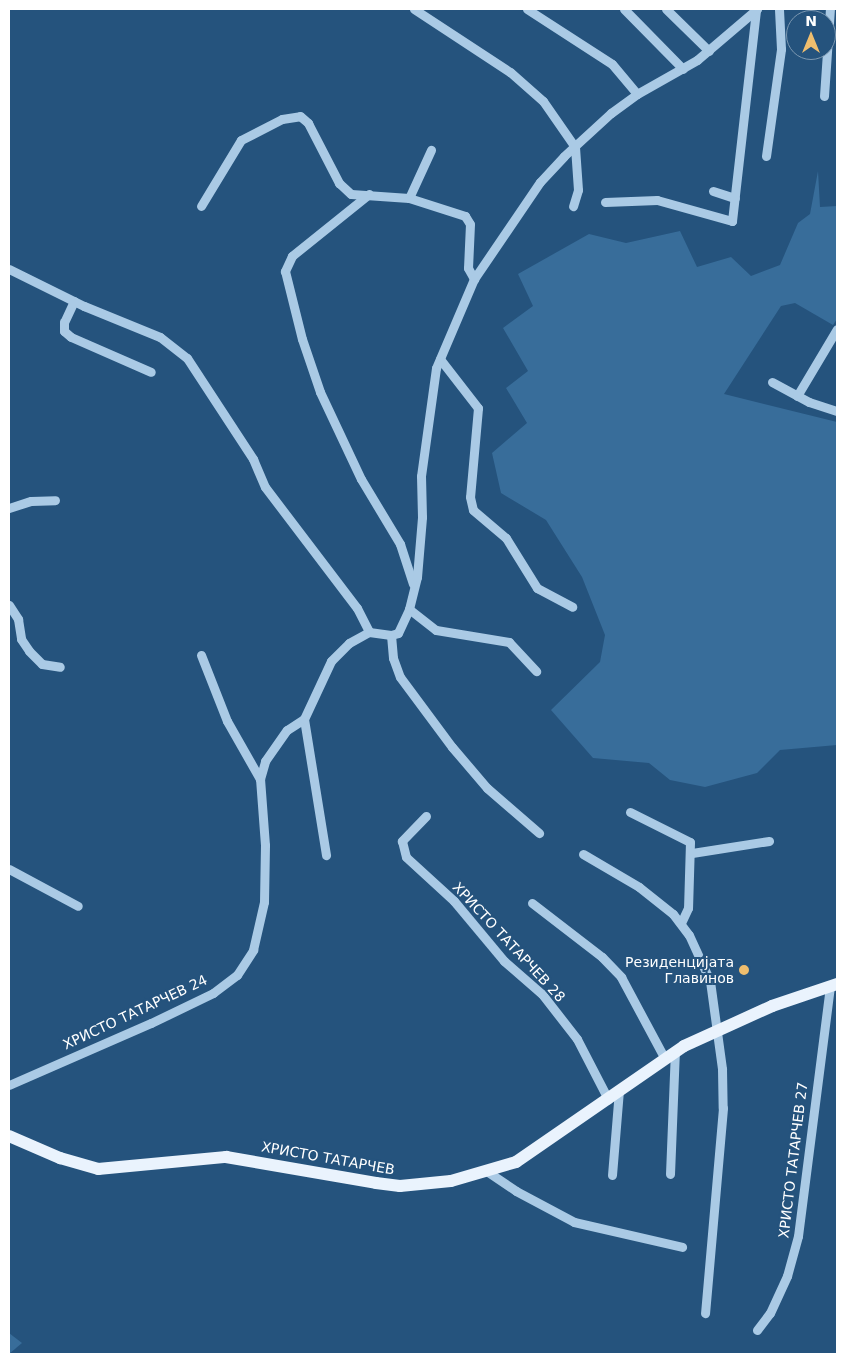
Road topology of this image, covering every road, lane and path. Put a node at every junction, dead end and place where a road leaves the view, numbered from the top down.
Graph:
1 (414, 9) edge
2 (527, 9) edge
3 (624, 9) edge
4 (666, 9) edge
5 (756, 9) edge
6 (779, 9) edge
7 (830, 9) edge
8 (709, 51) junction
9 (683, 69) junction
10 (637, 94) junction
11 (824, 96) dead end
12 (574, 147) junction
13 (431, 150) dead end
14 (766, 156) dead end
15 (713, 191) dead end
16 (369, 194) junction
17 (409, 198) junction
18 (735, 198) junction
19 (605, 202) dead end
20 (201, 206) dead end
21 (573, 206) dead end
22 (9, 268) edge
23 (474, 280) junction
24 (74, 301) junction
25 (837, 329) edge
26 (440, 359) junction
27 (151, 372) dead end
28 (772, 382) dead end
29 (797, 396) junction
30 (837, 411) edge
31 (55, 500) dead end
32 (9, 508) edge
33 (414, 587) junction
34 (9, 605) edge
35 (572, 607) dead end
36 (409, 609) junction
37 (369, 632) junction
38 (391, 635) junction
39 (201, 655) dead end
40 (60, 667) dead end
41 (536, 671) dead end
42 (304, 719) junction
43 (260, 780) junction
44 (630, 812) dead end
45 (426, 816) dead end
46 (539, 833) dead end
47 (769, 840) dead end
48 (692, 853) junction
49 (583, 854) dead end
50 (326, 855) dead end
51 (9, 868) edge
52 (532, 903) dead end
53 (78, 906) dead end
54 (681, 923) junction
55 (834, 985) edge
56 (716, 1030) junction
57 (670, 1055) junction
58 (9, 1085) edge
59 (619, 1090) junction
60 (608, 1099) junction
61 (9, 1136) edge
62 (488, 1172) junction
63 (670, 1174) dead end
64 (612, 1175) dead end
65 (682, 1247) dead end
66 (705, 1313) dead end
67 (757, 1330) dead end

1 - 12 street
2 - 10 street
3 - 9 street
4 - 8 street
5 - 8 street
5 - 18 street
6 - 14 street
7 - 11 street
8 - 9 street
9 - 10 street
10 - 12 street
12 - 21 street
12 - 23 street
13 - 17 street
15 - 18 street
16 - 17 street
16 - 20 street
16 - 33 street
17 - 23 street
18 - 19 street
22 - 24 street
23 - 26 street
24 - 27 street
24 - 37 street
25 - 29 street
26 - 33 street
26 - 35 street
28 - 29 street
29 - 30 street
31 - 32 street
33 - 36 street
34 - 40 street
36 - 38 street
36 - 41 street
37 - 38 street
37 - 42 street
38 - 46 street
39 - 43 street
42 - 43 street, ХРИСТО ТАТАРЧЕВ 24
42 - 50 street
43 - 58 street, ХРИСТО ТАТАРЧЕВ 24
44 - 48 street
45 - 60 street, ХРИСТО ТАТАРЧЕВ 28
47 - 48 street
48 - 54 street
49 - 54 street
51 - 53 street
52 - 57 street
54 - 56 street
55 - 56 main road, ХРИСТО ТАТАРЧЕВ
55 - 67 street, ХРИСТО ТАТАРЧЕВ 27
56 - 57 main road, ХРИСТО ТАТАРЧЕВ
56 - 66 street
57 - 59 main road, ХРИСТО ТАТАРЧЕВ
57 - 63 street
59 - 60 main road, ХРИСТО ТАТАРЧЕВ
59 - 64 street
60 - 62 main road, ХРИСТО ТАТАРЧЕВ
61 - 62 main road, ХРИСТО ТАТАРЧЕВ
62 - 65 street

